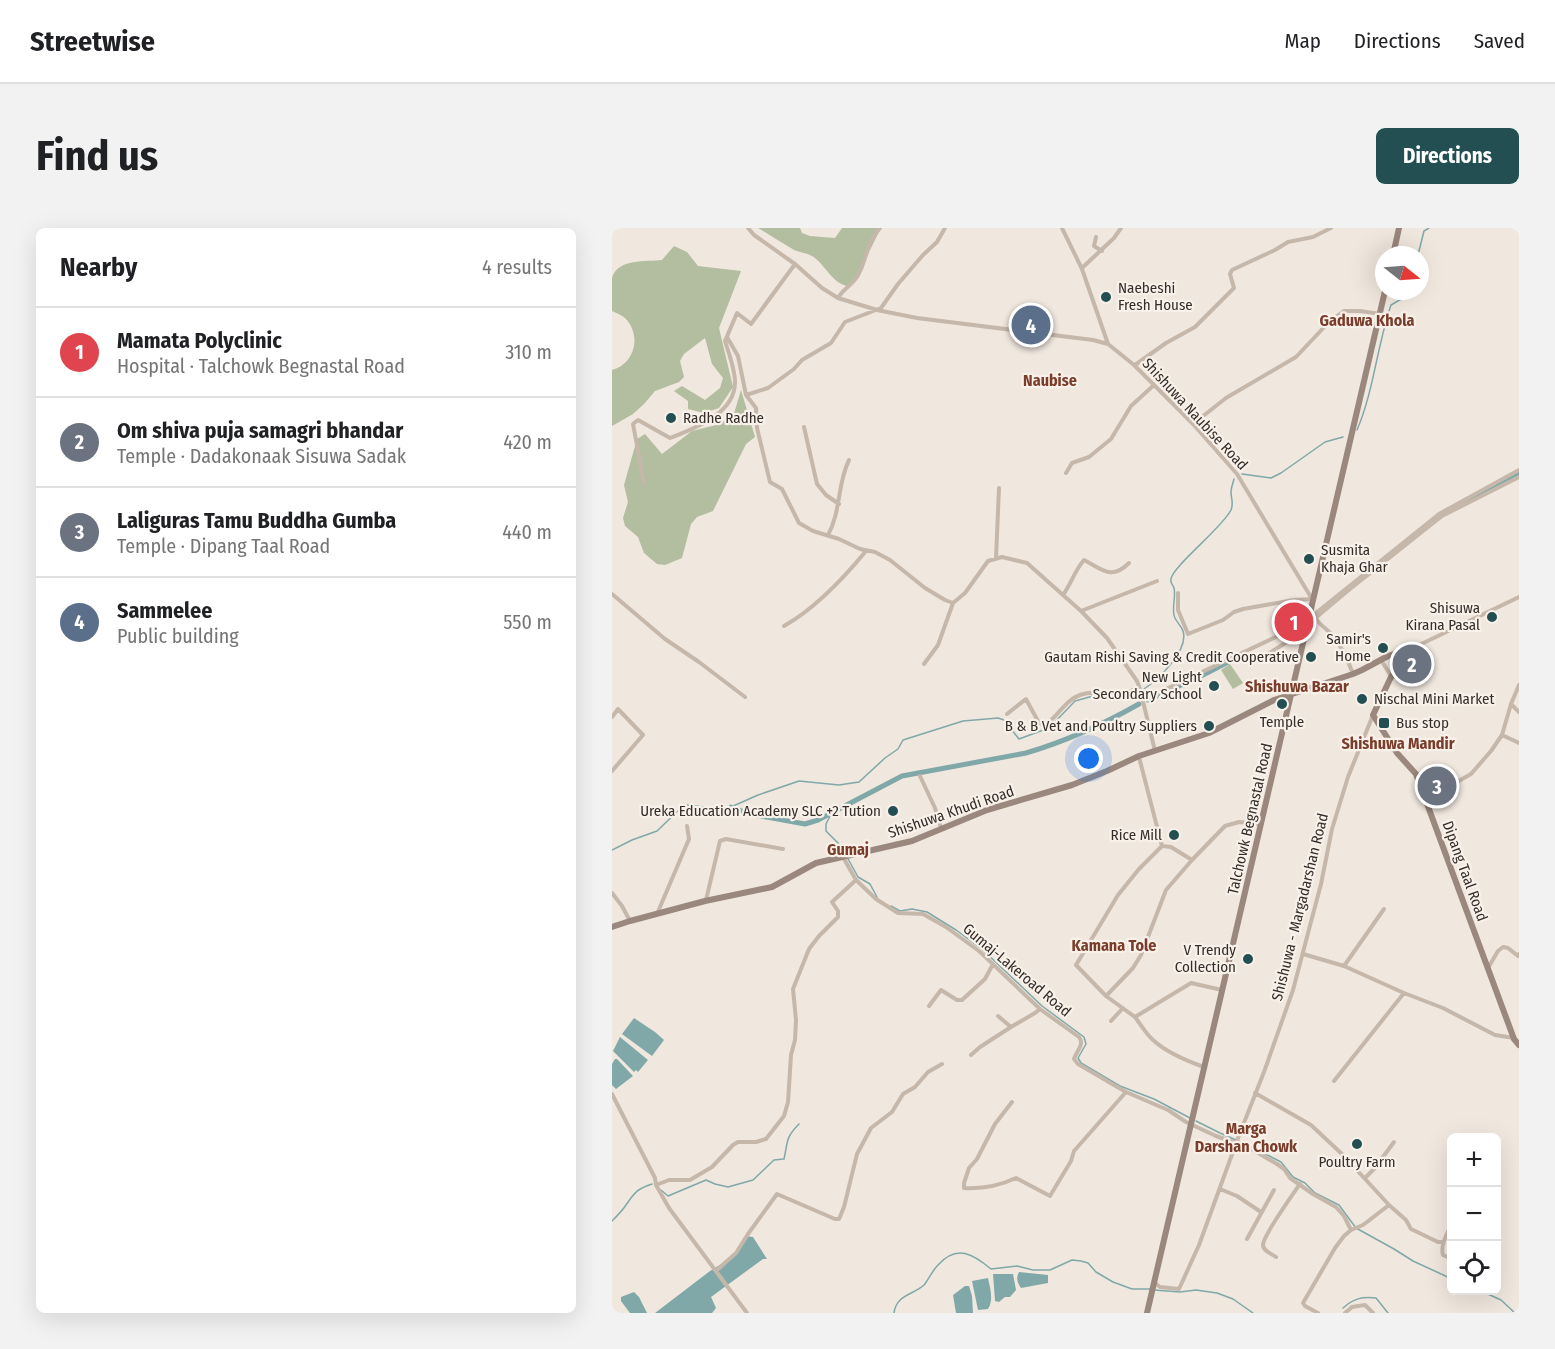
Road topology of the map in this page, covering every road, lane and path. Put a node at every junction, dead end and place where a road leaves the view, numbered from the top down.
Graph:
1 (748, 228) edge
2 (880, 228) edge
3 (945, 228) edge
4 (1062, 228) edge
5 (1121, 228) edge
6 (1331, 228) edge
7 (1399, 228) edge
8 (1096, 237) dead end
9 (1395, 246) edge
10 (1102, 251) junction
11 (795, 264) junction
12 (1082, 268) junction
13 (838, 298) junction
14 (1383, 300) edge
15 (877, 310) junction
16 (1380, 314) junction
17 (727, 337) junction
18 (1108, 344) junction
19 (1134, 365) junction
20 (1154, 385) junction
21 (746, 395) junction
22 (1193, 424) junction
23 (804, 427) dead end
24 (849, 460) dead end
25 (1519, 470) edge
26 (1066, 473) dead end
27 (1519, 477) edge
28 (644, 483) dead end
29 (999, 488) dead end
30 (839, 504) junction
31 (828, 535) junction
32 (866, 551) junction
33 (996, 558) junction
34 (1129, 563) dead end
35 (1157, 581) dead end
36 (1178, 593) dead end
37 (612, 594) edge
38 (1063, 595) junction
39 (1519, 597) edge
40 (1312, 599) junction
41 (952, 603) junction
42 (1081, 611) junction
43 (1316, 618) junction
44 (1307, 622) junction
45 (784, 626) dead end
46 (1304, 636) junction
47 (1414, 647) junction
48 (1263, 657) dead end
49 (1381, 660) junction
50 (924, 664) dead end
51 (1353, 674) junction
52 (1391, 676) junction
53 (1519, 685) edge
54 (1139, 686) junction
55 (1291, 694) junction
56 (745, 697) dead end
57 (1143, 700) junction
58 (1511, 704) junction
59 (1519, 712) edge
60 (1007, 714) dead end
61 (1373, 715) junction
62 (612, 717) edge
63 (1502, 735) junction
64 (1519, 743) edge
65 (1155, 751) junction
66 (1139, 756) junction
67 (612, 771) edge
68 (1416, 774) junction
69 (920, 776) dead end
70 (1261, 824) junction
71 (687, 826) dead end
72 (941, 828) junction
73 (1162, 846) junction
74 (783, 849) dead end
75 (843, 856) junction
76 (1192, 860) junction
77 (856, 880) junction
78 (612, 893) edge
79 (705, 901) junction
80 (1384, 909) dead end
81 (656, 915) junction
82 (630, 921) junction
83 (612, 927) edge
84 (1303, 954) junction
85 (1519, 954) edge
86 (993, 964) junction
87 (1344, 966) junction
88 (1487, 969) junction
89 (1222, 990) junction
90 (1404, 993) junction
91 (1106, 996) junction
92 (930, 1006) dead end
93 (1040, 1008) junction
94 (1123, 1008) junction
95 (998, 1016) dead end
96 (1135, 1017) junction
97 (1111, 1021) dead end
98 (1011, 1027) junction
99 (1518, 1042) edge
100 (971, 1055) dead end
101 (942, 1064) dead end
102 (1204, 1067) junction
103 (1334, 1081) dead end
104 (1126, 1092) junction
105 (1255, 1093) junction
106 (612, 1094) edge
107 (1012, 1102) dead end
108 (1192, 1124) junction
109 (1237, 1140) junction
110 (1394, 1142) dead end
111 (1365, 1178) junction
112 (1300, 1184) junction
113 (656, 1185) junction
114 (1220, 1189) junction
115 (1274, 1190) dead end
116 (1389, 1205) junction
117 (1261, 1212) junction
118 (1355, 1229) junction
119 (1447, 1234) edge
120 (1247, 1239) dead end
121 (1443, 1242) junction
122 (1276, 1257) dead end
123 (1447, 1257) edge
124 (716, 1271) junction
125 (1155, 1283) junction
126 (747, 1313) edge
127 (1147, 1313) edge
128 (1318, 1313) edge
129 (1345, 1313) edge
130 (1372, 1313) edge

1 - 11 street
2 - 13 street
3 - 15 street
4 - 12 street
5 - 10 street
6 - 19 street
7 - 9 main road
8 - 10 street
10 - 12 street
11 - 13 street
11 - 17 street
12 - 18 street
13 - 15 street
14 - 16 main road, Talchowk Begnastal Road
15 - 18 street
15 - 21 street
16 - 22 street
16 - 40 main road, Talchowk Begnastal Road
17 - 21 street
17 - 28 street
18 - 19 street, Shishuwa Naubise Road
19 - 20 street, Shishuwa Naubise Road
20 - 22 street, Shishuwa Naubise Road
20 - 26 street
21 - 31 street
22 - 40 street, Shishuwa Naubise Road
23 - 30 street
24 - 30 street
25 - 44 street
27 - 43 street
29 - 33 street
30 - 31 street
31 - 32 street
32 - 41 street
32 - 45 street
33 - 38 street
33 - 41 street
34 - 38 street
35 - 42 street
36 - 40 street
37 - 56 street
38 - 42 street
39 - 47 street
40 - 44 main road, Talchowk Begnastal Road
41 - 50 street
42 - 54 street
43 - 44 street
43 - 51 street
44 - 46 main road, Talchowk Begnastal Road
44 - 57 street
46 - 48 street
46 - 55 main road, Talchowk Begnastal Road
47 - 49 main road, Shishuwa Khudi Road
47 - 52 main road
49 - 51 main road, Shishuwa Khudi Road
49 - 52 street
51 - 55 main road, Shishuwa Khudi Road
52 - 61 main road
53 - 58 street
54 - 57 street
54 - 60 street
55 - 65 main road, Shishuwa Khudi Road
55 - 70 main road, Talchowk Begnastal Road
57 - 65 street
58 - 59 street
58 - 63 street
61 - 68 main road, Dipang Taal Road
61 - 84 street, Shishuwa - Margadarshan Road
62 - 67 street
63 - 64 street
63 - 68 street
65 - 66 main road, Shishuwa Khudi Road
66 - 72 main road, Shishuwa Khudi Road
66 - 73 street
68 - 88 main road, Dipang Taal Road
69 - 72 street
70 - 76 street
70 - 89 main road, Talchowk Begnastal Road
71 - 81 street
72 - 75 main road, Shishuwa Khudi Road
73 - 76 street
73 - 91 street
74 - 79 street
75 - 77 street, Gumaj-Lakeroad Road
75 - 79 main road, Shishuwa Khudi Road
76 - 91 street
77 - 86 street, Gumaj-Lakeroad Road
77 - 113 street
78 - 82 street
79 - 81 main road, Shishuwa Khudi Road
80 - 87 street
81 - 82 main road, Shishuwa Khudi Road
82 - 83 main road, Shishuwa Khudi Road
84 - 87 street
84 - 105 street, Shishuwa - Margadarshan Road
85 - 88 street
86 - 92 street
86 - 93 street, Gumaj-Lakeroad Road
87 - 90 street
88 - 99 main road, Dipang Taal Road
89 - 96 street
89 - 102 main road, Talchowk Begnastal Road
90 - 99 street
90 - 103 street
91 - 94 street
93 - 98 street
93 - 104 street, Gumaj-Lakeroad Road
94 - 96 street
94 - 97 street
95 - 98 street
96 - 102 street
98 - 100 street
101 - 124 street
102 - 108 main road, Talchowk Begnastal Road
104 - 107 street
104 - 108 street, Gumaj-Lakeroad Road
105 - 109 street, Shishuwa - Margadarshan Road
105 - 111 street
106 - 113 street
108 - 109 street, Gumaj-Lakeroad Road
108 - 125 main road, Talchowk Begnastal Road
109 - 112 street, Gumaj-Lakeroad Road
109 - 114 street, Shishuwa - Margadarshan Road
110 - 111 street
111 - 116 street
112 - 118 street, Gumaj-Lakeroad Road
112 - 122 street
113 - 124 street
114 - 117 street
114 - 125 street, Shishuwa - Margadarshan Road
115 - 117 street
116 - 118 street
116 - 121 street
117 - 120 street
118 - 128 street
119 - 121 street
121 - 123 street
124 - 126 street
125 - 127 main road, Talchowk Begnastal Road
129 - 130 street

